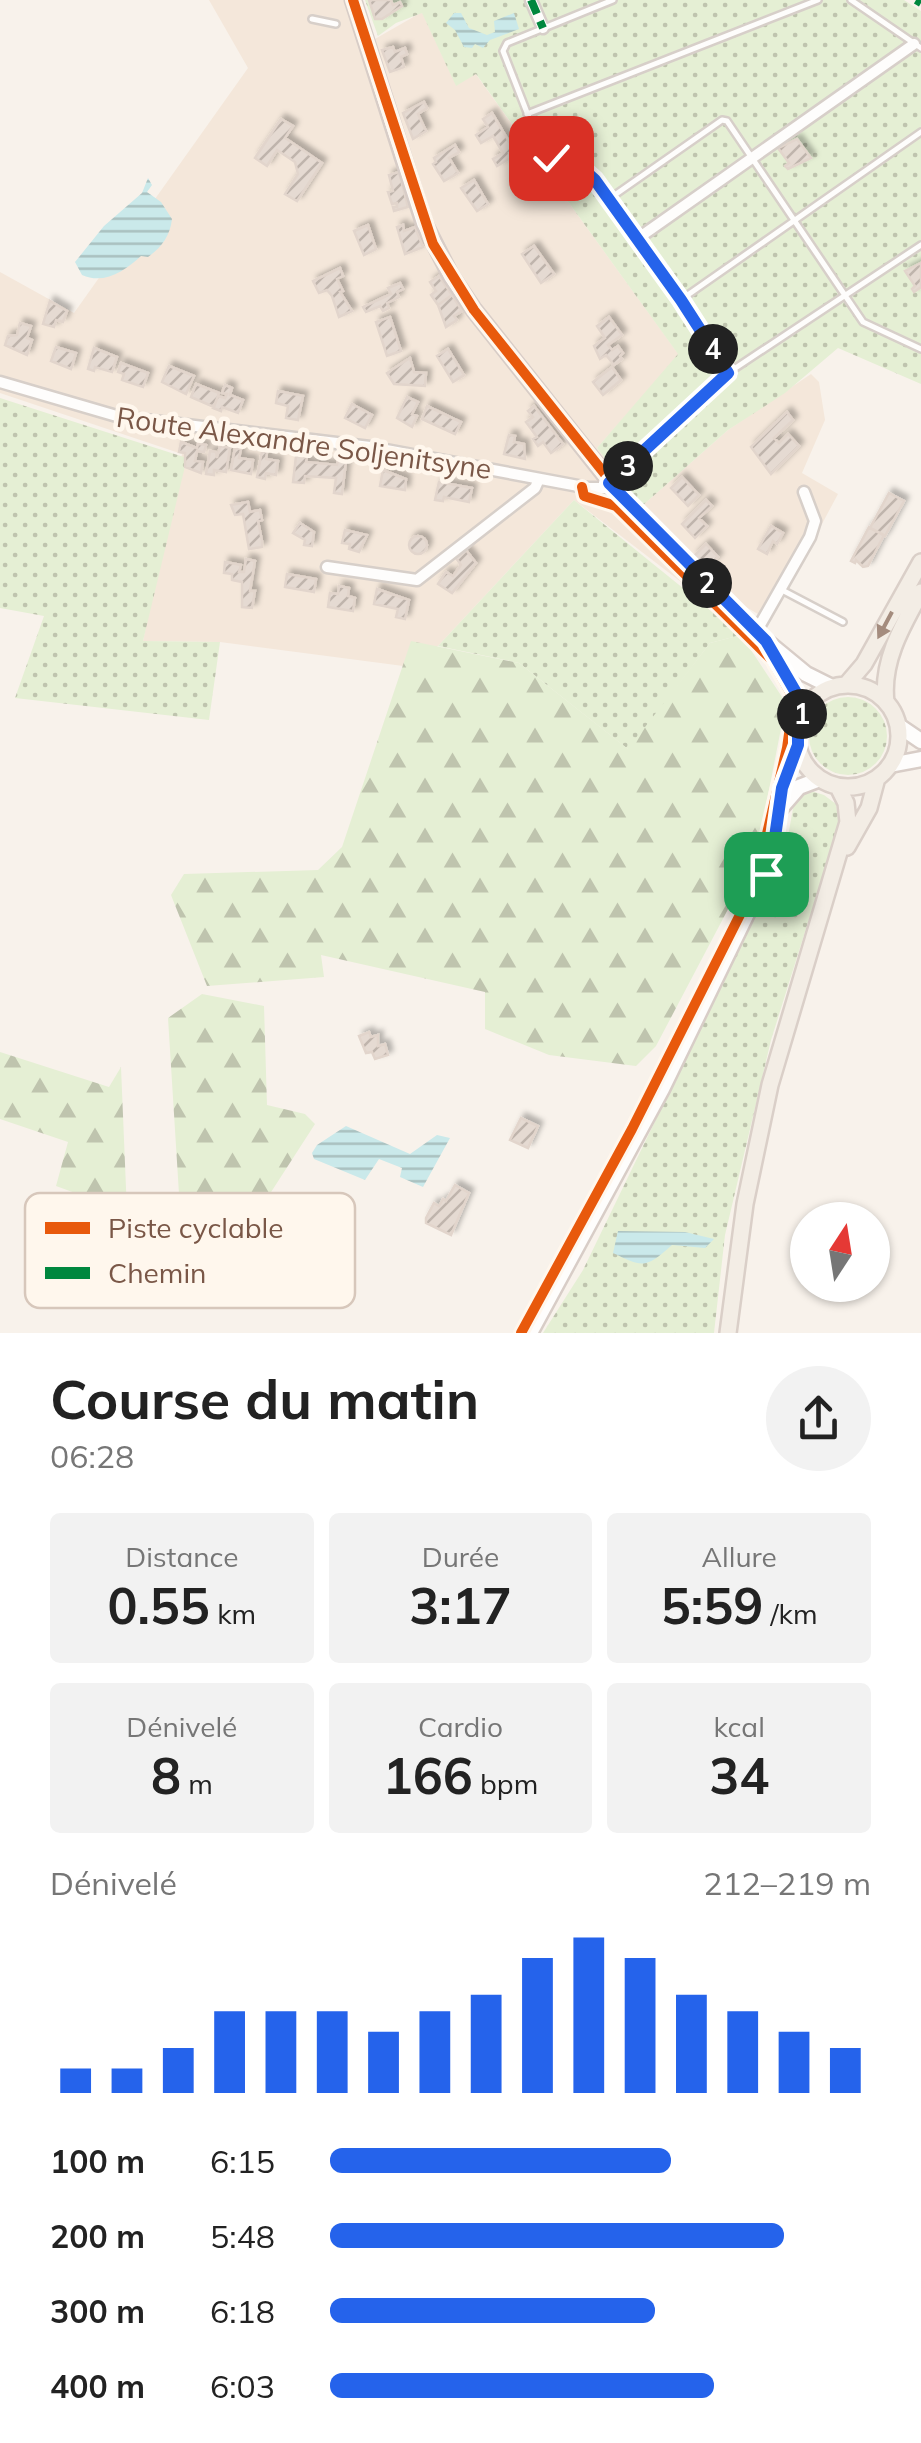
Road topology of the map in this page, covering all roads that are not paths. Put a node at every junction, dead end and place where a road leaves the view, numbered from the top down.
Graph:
1 (353, 0) edge
2 (531, 0) edge
3 (613, 0) edge
4 (818, 0) edge
5 (851, 0) edge
6 (312, 19) dead end
7 (336, 24) dead end
8 (543, 28) junction
9 (918, 46) edge
10 (528, 114) junction
11 (921, 132) edge
12 (751, 157) junction
13 (609, 200) junction
14 (794, 221) junction
15 (637, 239) junction
16 (921, 245) edge
17 (845, 296) junction
18 (681, 300) junction
19 (921, 349) edge
20 (728, 373) junction
21 (0, 382) edge
22 (538, 479) junction
23 (609, 483) junction
24 (804, 492) dead end
25 (921, 562) edge
26 (327, 567) dead end
27 (782, 590) junction
28 (921, 592) edge
29 (843, 622) dead end
30 (761, 637) junction
31 (839, 686) junction
32 (886, 702) junction
33 (803, 711) junction
34 (899, 726) junction
35 (921, 741) edge
36 (798, 745) junction
37 (921, 759) edge
38 (890, 765) junction
39 (820, 778) junction
40 (877, 778) junction
41 (838, 787) junction
42 (779, 810) junction
43 (835, 867) junction
44 (530, 1333) edge
45 (728, 1333) edge

1 - 23 street
2 - 8 street
3 - 8 lane
4 - 10 lane
5 - 9 lane
6 - 7 lane
8 - 10 lane
9 - 12 street
10 - 13 lane
11 - 14 lane
12 - 13 lane
12 - 14 lane
12 - 15 street
13 - 15 lane
14 - 17 lane
14 - 18 lane
15 - 18 lane
16 - 17 lane
17 - 19 lane
17 - 20 lane
18 - 20 lane
20 - 23 lane
21 - 22 street, Route Alexandre Soljenitsyne
22 - 23 street, Route Alexandre Soljenitsyne
22 - 26 street
23 - 30 street
24 - 27 street
25 -> 31 main road
27 - 29 lane
27 - 30 street
28 - 32 main road
30 - 31 street
30 - 33 street
31 - 32 main road
31 - 33 main road
32 - 34 main road
33 - 36 main road
34 - 35 street
34 - 38 main road
36 - 39 main road
36 - 42 street
37 - 38 street
38 - 40 main road
39 - 41 main road
39 - 42 street
40 - 41 main road
40 - 43 main road
41 - 43 main road
42 - 44 street
43 - 45 main road

